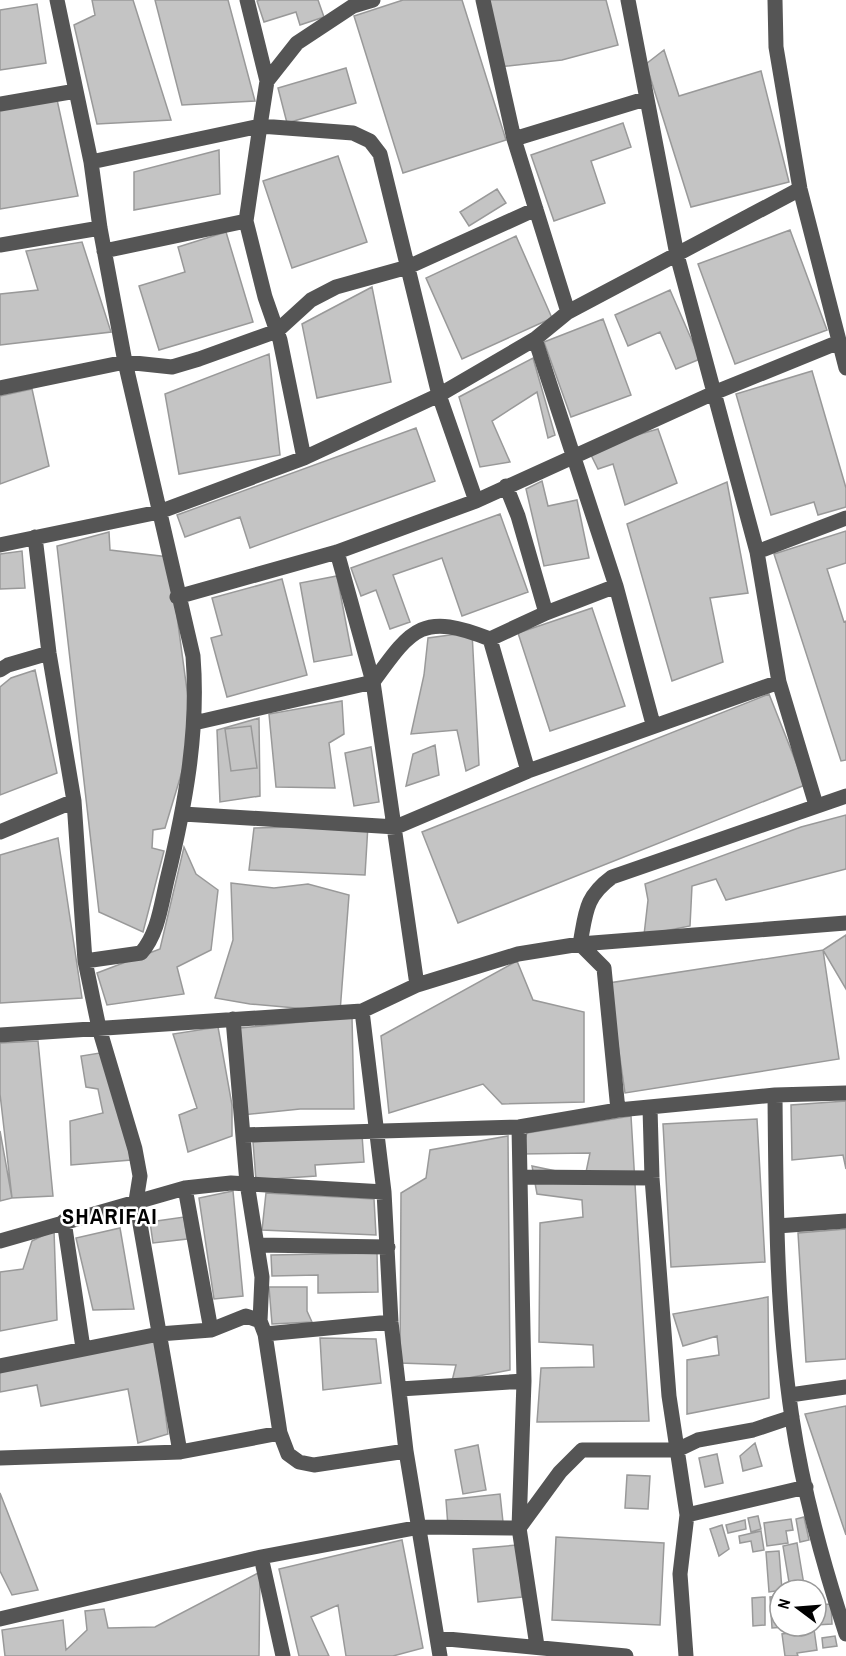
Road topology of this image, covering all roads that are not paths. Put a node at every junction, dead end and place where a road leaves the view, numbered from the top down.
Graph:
1 (57, 0) edge
2 (246, 0) edge
3 (373, 0) edge
4 (483, 0) edge
5 (628, 0) edge
6 (776, 0) edge
7 (267, 81) junction
8 (76, 91) junction
9 (645, 99) junction
10 (0, 104) edge
11 (260, 126) junction
12 (514, 139) junction
13 (91, 162) junction
14 (800, 189) junction
15 (536, 209) junction
16 (246, 221) junction
17 (100, 228) junction
18 (0, 245) edge
19 (104, 251) junction
20 (677, 255) junction
21 (408, 267) junction
22 (568, 312) junction
23 (277, 331) junction
24 (536, 339) junction
25 (839, 342) junction
26 (125, 362) junction
27 (846, 368) edge
28 (0, 388) edge
29 (716, 392) junction
30 (439, 394) junction
31 (573, 456) junction
32 (304, 458) junction
33 (506, 486) junction
34 (476, 501) junction
35 (159, 512) junction
36 (846, 518) edge
37 (35, 537) junction
38 (0, 545) edge
39 (337, 552) junction
40 (757, 552) junction
41 (616, 586) junction
42 (177, 597) junction
43 (546, 613) junction
44 (490, 639) junction
45 (49, 653) junction
46 (0, 670) edge
47 (373, 682) junction
48 (779, 682) junction
49 (194, 723) junction
50 (653, 724) junction
51 (528, 771) junction
52 (846, 796) edge
53 (74, 801) junction
54 (816, 805) junction
55 (183, 814) junction
56 (396, 827) junction
57 (0, 832) edge
58 (846, 923) edge
59 (580, 944) junction
60 (85, 961) junction
61 (417, 985) junction
62 (362, 1011) junction
63 (233, 1019) junction
64 (99, 1028) junction
65 (0, 1035) edge
66 (846, 1094) edge
67 (775, 1095) junction
68 (650, 1108) junction
69 (618, 1110) junction
70 (519, 1126) junction
71 (376, 1132) junction
72 (243, 1135) junction
73 (521, 1177) junction
74 (652, 1178) junction
75 (247, 1184) junction
76 (185, 1188) junction
77 (384, 1192) junction
78 (136, 1201) junction
79 (64, 1221) junction
80 (846, 1221) edge
81 (777, 1226) junction
82 (0, 1241) edge
83 (257, 1245) junction
84 (388, 1247) junction
85 (391, 1322) junction
86 (262, 1328) junction
87 (211, 1330) junction
88 (159, 1334) junction
89 (83, 1348) junction
90 (0, 1366) edge
91 (524, 1381) junction
92 (846, 1387) edge
93 (400, 1389) junction
94 (790, 1395) junction
95 (792, 1417) junction
96 (280, 1433) junction
97 (677, 1450) junction
98 (180, 1452) junction
99 (406, 1452) junction
100 (0, 1458) edge
101 (806, 1487) junction
102 (687, 1515) junction
103 (420, 1527) junction
104 (519, 1528) junction
105 (261, 1557) junction
106 (839, 1589) edge
107 (0, 1619) edge
108 (846, 1634) edge
109 (437, 1638) junction
110 (537, 1646) junction
111 (559, 1652) edge
112 (283, 1656) edge
113 (440, 1656) edge
114 (626, 1656) edge
115 (686, 1656) edge

1 - 8 street
2 - 7 street
3 - 7 street
4 - 12 street
5 - 9 street
6 - 14 street
7 - 11 street
8 - 10 street
8 - 13 street
9 - 12 street
9 - 20 street
11 - 13 street
11 - 16 street
11 - 21 street
12 - 15 street
13 - 17 street
14 - 20 street
14 - 25 street
15 - 21 street
15 - 22 street
16 - 19 street
16 - 23 street
17 - 18 street
17 - 19 street
19 - 26 street
20 - 22 street
20 - 29 street
21 - 23 street
21 - 30 street
22 - 24 street
23 - 26 street
23 - 32 street
24 - 30 street
24 - 31 street
25 - 27 street
25 - 29 street
26 - 28 street
26 - 35 street
29 - 31 street
29 - 40 street
30 - 32 street
30 - 34 street
31 - 33 street
31 - 41 street
32 - 35 street
33 - 34 street
33 - 43 street
34 - 39 street
35 - 37 street
35 - 42 street
36 - 40 street
37 - 38 street
37 - 45 street
39 - 42 street
39 - 47 street
40 - 48 street
41 - 43 street
41 - 50 street
42 - 49 street
43 - 44 street
44 - 47 street
44 - 51 street
45 - 46 street
45 - 53 street
47 - 49 street
47 - 56 street
48 - 50 street
48 - 54 street
49 - 55 street
50 - 51 street
51 - 56 street
52 - 54 street
53 - 57 street
53 - 60 street
54 - 59 street
55 - 56 street
55 - 60 street
56 - 61 street
58 - 59 street
59 - 61 street
59 - 69 street
60 - 64 street
61 - 62 street
62 - 63 street
62 - 71 street
63 - 64 street
63 - 72 street
64 - 65 street
64 - 78 street
66 - 67 street
67 - 68 street
67 - 81 street
68 - 69 street
68 - 74 street
69 - 70 street
70 - 71 street
70 - 73 street
71 - 72 street
71 - 77 street
72 - 75 street
73 - 74 street
73 - 91 street
74 - 97 street
75 - 76 street
75 - 77 street
75 - 83 street
76 - 78 street
76 - 87 street
77 - 84 street
78 - 79 street
78 - 88 street
79 - 82 street
79 - 89 street
80 - 81 street
81 - 94 street
83 - 84 street
83 - 86 street
84 - 85 street
85 - 86 street
85 - 93 street
86 - 87 street
86 - 96 street
87 - 88 street
88 - 89 street
88 - 98 street
89 - 90 street
91 - 93 street
91 - 104 street
92 - 94 street
93 - 99 street
94 - 95 street
95 - 97 street
95 - 101 street
96 - 98 street
96 - 99 street
97 - 102 street
97 - 104 street
98 - 100 street
99 - 103 street
101 - 102 street
101 - 106 street
102 - 115 street
103 - 104 street
103 - 105 street
103 - 109 street
104 - 110 street
105 - 107 street
105 - 112 street
106 - 108 street
109 - 110 street
109 - 113 street
110 - 111 street
111 - 114 street

